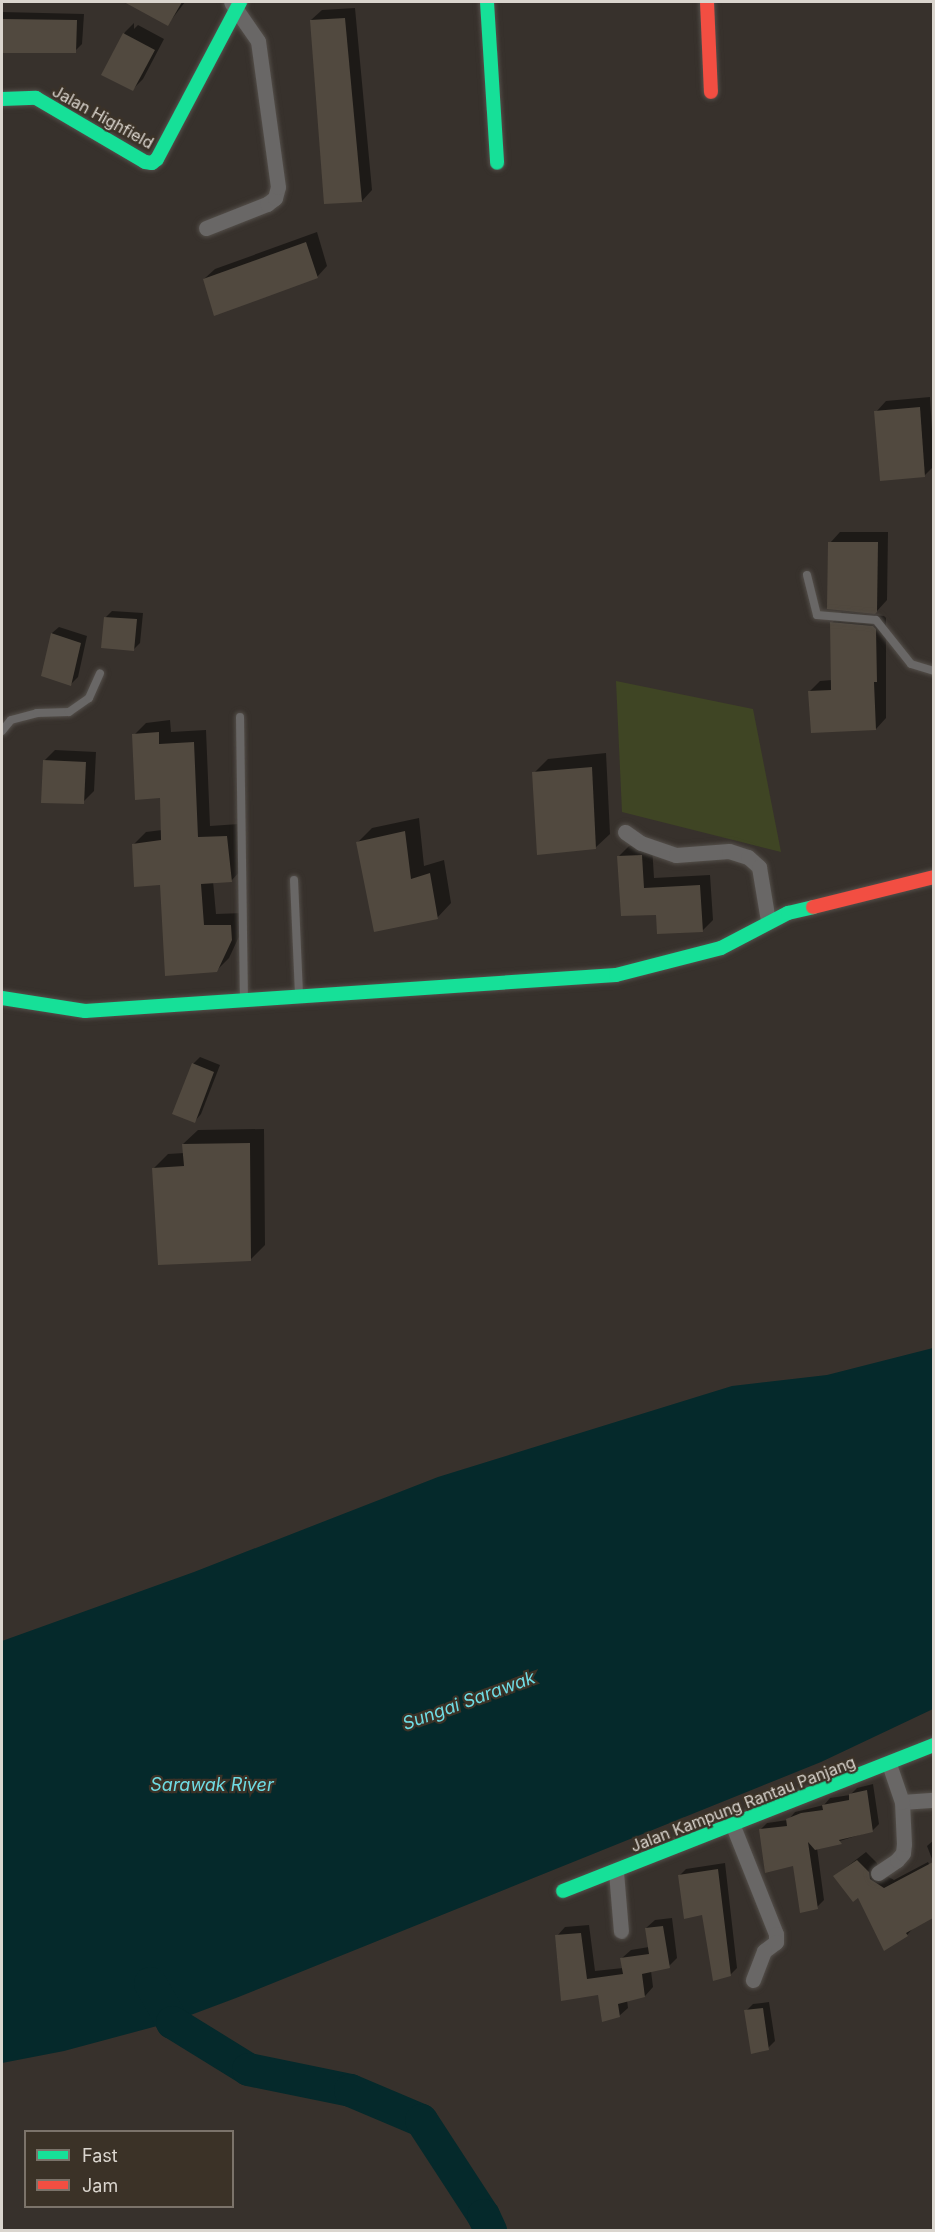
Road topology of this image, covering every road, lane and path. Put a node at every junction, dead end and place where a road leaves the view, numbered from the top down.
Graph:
1 (487, 2) edge
2 (707, 2) edge
3 (235, 4) edge
4 (711, 92) dead end
5 (2, 99) edge
6 (497, 163) dead end
7 (206, 228) dead end
8 (807, 575) dead end
9 (933, 671) edge
10 (100, 673) dead end
11 (240, 717) dead end
12 (2, 731) edge
13 (625, 832) dead end
14 (933, 877) edge
15 (294, 880) dead end
16 (768, 921) junction
17 (300, 996) junction
18 (2, 998) edge
19 (244, 1002) junction
20 (933, 1745) edge
21 (889, 1764) junction
22 (933, 1800) edge
23 (902, 1803) junction
24 (733, 1826) junction
25 (616, 1872) junction
26 (878, 1873) dead end
27 (563, 1891) dead end
28 (621, 1931) dead end
29 (753, 1980) dead end

1 - 6 street
2 - 4 street
3 - 5 street, Jalan Highfield
3 - 7 street
8 - 9 lane
10 - 12 lane
11 - 19 lane
13 - 16 street
14 - 16 street
15 - 17 lane
16 - 17 street
17 - 19 street
18 - 19 street
20 - 21 street, Jalan Kampung Rantau Panjang
21 - 23 street
21 - 24 street, Jalan Kampung Rantau Panjang
22 - 23 street
23 - 26 street
24 - 25 street, Jalan Kampung Rantau Panjang
24 - 29 street
25 - 27 street, Jalan Kampung Rantau Panjang
25 - 28 street

